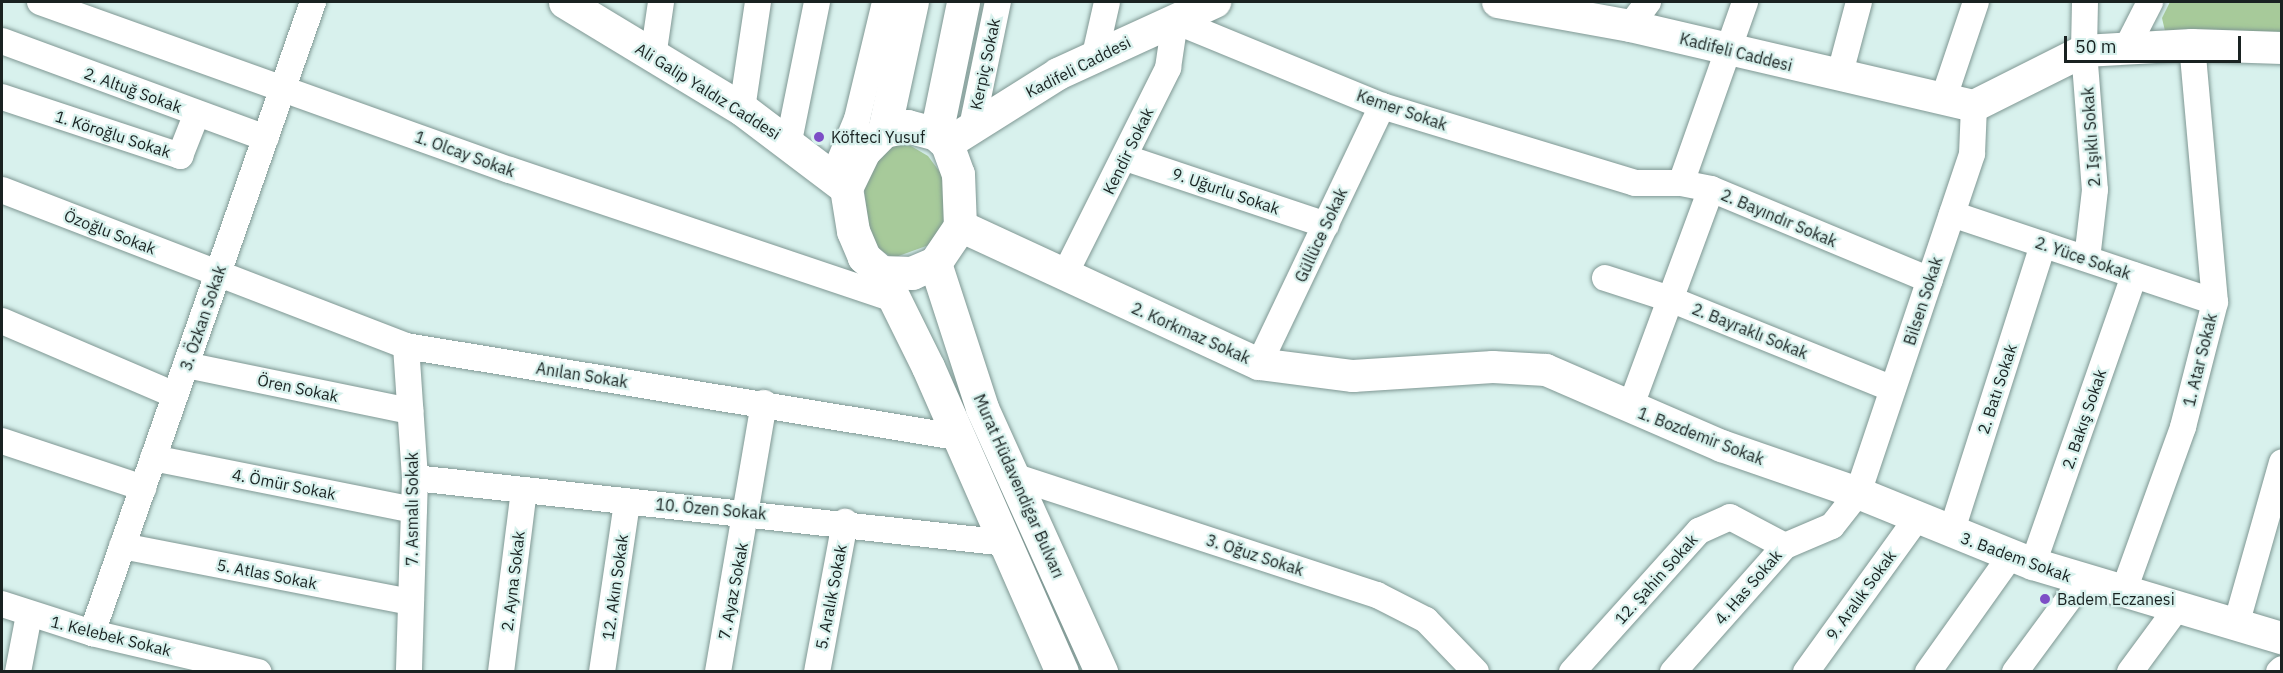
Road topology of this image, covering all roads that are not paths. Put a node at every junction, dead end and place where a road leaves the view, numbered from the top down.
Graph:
1 (39, 2) edge
2 (313, 2) edge
3 (568, 2) edge
4 (661, 2) edge
5 (758, 2) edge
6 (817, 2) edge
7 (885, 2) edge
8 (912, 2) edge
9 (963, 2) edge
10 (998, 2) edge
11 (1107, 2) edge
12 (1215, 2) edge
13 (1648, 2) edge
14 (1745, 2) edge
15 (1859, 2) edge
16 (1976, 2) edge
17 (2085, 2) edge
18 (2150, 2) edge
19 (1511, 3) edge
20 (1616, 17) edge
21 (1175, 21) junction
22 (2, 41) edge
23 (2192, 45) junction
24 (2127, 47) junction
25 (2282, 48) edge
26 (1731, 51) junction
27 (2084, 51) junction
28 (1095, 55) junction
29 (653, 57) junction
30 (1839, 78) junction
31 (284, 87) junction
32 (2, 97) edge
33 (1943, 100) junction
34 (1382, 106) junction
35 (1974, 106) junction
36 (742, 108) junction
37 (197, 113) junction
38 (884, 131) junction
39 (952, 135) junction
40 (266, 138) junction
41 (789, 141) junction
42 (1126, 158) junction
43 (840, 182) junction
44 (1681, 183) junction
45 (1710, 189) junction
46 (2, 190) edge
47 (1952, 214) junction
48 (1326, 225) junction
49 (960, 226) junction
50 (2043, 244) junction
51 (2087, 259) junction
52 (935, 263) junction
53 (218, 274) junction
54 (2134, 275) junction
55 (1064, 276) junction
56 (1605, 278) dead end
57 (1930, 280) junction
58 (887, 285) junction
59 (1670, 299) junction
60 (2215, 302) junction
61 (2, 321) edge
62 (406, 346) junction
63 (1259, 364) junction
64 (186, 365) junction
65 (1546, 370) joint
66 (1893, 389) junction
67 (175, 395) junction
68 (764, 403) junction
69 (1630, 408) junction
70 (410, 411) junction
71 (956, 437) junction
72 (2, 441) edge
73 (153, 458) junction
74 (2282, 462) edge
75 (1013, 476) junction
76 (415, 478) junction
77 (143, 488) junction
78 (524, 490) junction
79 (1858, 493) junction
80 (627, 502) junction
81 (414, 510) junction
82 (748, 512) junction
83 (1917, 518) junction
84 (845, 522) junction
85 (1951, 533) junction
86 (1007, 543) junction
87 (122, 546) junction
88 (1785, 546) junction
89 (2022, 559) junction
90 (2082, 581) junction
91 (2123, 593) junction
92 (411, 602) junction
93 (2, 604) edge
94 (2178, 608) junction
95 (29, 615) junction
96 (2236, 625) junction
97 (92, 633) junction
98 (2282, 638) edge
99 (18, 672) edge
100 (258, 672) edge
101 (409, 672) edge
102 (501, 672) edge
103 (602, 672) edge
104 (718, 672) edge
105 (817, 672) edge
106 (1062, 672) edge
107 (1101, 672) edge
108 (1476, 672) edge
109 (1572, 672) edge
110 (1673, 672) edge
111 (1806, 672) edge
112 (1928, 672) edge
113 (2015, 672) edge
114 (2130, 672) edge

1 - 31 street, 1. Olcay Sokak
2 - 31 street, 3. Özkan Sokak
3 - 29 main road, Ali Galip Yaldız Caddesi
4 - 29 street
5 - 36 street
6 - 41 street
7 - 43 street
8 - 38 main road
9 - 39 main road
10 - 39 street, Kerpiç Sokak
11 - 28 street
12 - 21 street, Kadifeli Caddesi
13 - 20 street
14 - 26 street
15 - 30 street
16 - 33 street
17 - 27 street, 2. Işıklı Sokak
18 - 24 street
19 - 20 street, Kadifeli Caddesi
20 - 26 street, Kadifeli Caddesi
21 - 28 street, Kadifeli Caddesi
21 - 34 street, Kemer Sokak
21 - 42 street, Kendir Sokak
22 - 37 street, 2. Altuğ Sokak
23 - 24 street
23 - 25 street
23 - 60 street, 1. Atar Sokak
24 - 27 street
26 - 30 street, Kadifeli Caddesi
26 - 44 street
27 - 35 street
27 - 51 street, 2. Işıklı Sokak
28 - 39 street, Kadifeli Caddesi
29 - 36 main road, Ali Galip Yaldız Caddesi
30 - 33 street, Kadifeli Caddesi
31 - 40 street, 3. Özkan Sokak
31 - 58 street, 1. Olcay Sokak
32 - 37 street, 1. Köroğlu Sokak
33 - 35 street, Kadifeli Caddesi
34 - 44 street, Kemer Sokak
34 - 48 street, Güllüce Sokak
35 - 47 street, Bilsen Sokak
36 - 41 main road, Ali Galip Yaldız Caddesi
37 - 40 street, 2. Altuğ Sokak
38 - 39 main road
38 - 43 main road
39 - 49 main road
40 - 53 street, 3. Özkan Sokak
41 - 43 main road, Ali Galip Yaldız Caddesi
42 - 48 street, 9. Uğurlu Sokak
42 - 55 street, Kendir Sokak
43 - 58 main road
44 - 45 street, Kemer Sokak
45 - 57 street, 2. Bayındır Sokak
45 - 59 street, 2. Bayındır Sokak
46 - 53 street, Özoğlu Sokak
47 - 50 street, 2. Yüce Sokak
47 - 57 street, Bilsen Sokak
48 - 63 street, Güllüce Sokak
49 - 52 main road
49 - 55 street, 2. Korkmaz Sokak
50 - 51 street, 2. Yüce Sokak
50 - 85 street, 2. Batı Sokak
51 - 54 street, 2. Yüce Sokak
52 - 58 main road
52 - 75 main road, Murat Hüdavendigar Bulvarı
53 - 62 street, Anılan Sokak
53 - 64 street, 3. Özkan Sokak
54 - 60 street, 2. Yüce Sokak
54 - 89 street, 2. Bakış Sokak
55 - 63 street, 2. Korkmaz Sokak
56 - 59 street, 2. Bayraklı Sokak
57 - 66 street, Bilsen Sokak
58 - 71 main road, Murat Hüdavendigar Bulvarı
59 - 66 street, 2. Bayraklı Sokak
59 - 69 street, 2. Bayındır Sokak
60 - 91 street, 1. Atar Sokak
61 - 67 street
62 - 68 street, Anılan Sokak
62 - 70 street, 7. Asmalı Sokak
63 - 65 street, 2. Korkmaz Sokak
64 - 67 street, 3. Özkan Sokak
64 - 70 street, Ören Sokak
65 - 69 street, 1. Bozdemir Sokak
66 - 79 street, Bilsen Sokak
67 - 73 street, 3. Özkan Sokak
68 - 71 street, Anılan Sokak
68 - 82 street, 7. Ayaz Sokak
69 - 79 street, 1. Bozdemir Sokak
70 - 76 street, 7. Asmalı Sokak
71 - 86 main road, Murat Hüdavendigar Bulvarı
72 - 77 street
73 - 77 street, 3. Özkan Sokak
73 - 81 street, 4. Ömür Sokak
74 - 96 street
75 - 107 main road, Murat Hüdavendigar Bulvarı
75 - 108 street, 3. Oğuz Sokak
76 - 78 street, 10. Özen Sokak
76 - 81 street, 7. Asmalı Sokak
77 - 87 street, 3. Özkan Sokak
78 - 80 street, 10. Özen Sokak
78 - 102 street, 2. Ayna Sokak
79 - 83 street, 3. Badem Sokak
79 - 88 street, 4. Has Sokak
80 - 82 street, 10. Özen Sokak
80 - 103 street, 12. Akın Sokak
81 - 92 street, 7. Asmalı Sokak
82 - 84 street, 10. Özen Sokak
82 - 104 street, 7. Ayaz Sokak
83 - 85 street, 3. Badem Sokak
83 - 111 street, 9. Aralık Sokak
84 - 86 street, 10. Özen Sokak
84 - 105 street, 5. Aralık Sokak
85 - 89 street, 3. Badem Sokak
86 - 106 main road, Murat Hüdavendigar Bulvarı
87 - 92 street, 5. Atlas Sokak
87 - 97 street, 3. Özkan Sokak
88 - 109 street, 12. Şahin Sokak
88 - 110 street, 4. Has Sokak
89 - 90 street, 3. Badem Sokak
89 - 112 street, 2. Bakış Sokak
90 - 91 street, 3. Badem Sokak
90 - 113 street
91 - 94 street, 3. Badem Sokak
92 - 101 street, 7. Asmalı Sokak
93 - 95 street, 1. Kelebek Sokak
94 - 96 street, 3. Badem Sokak
94 - 114 street
95 - 97 street, 1. Kelebek Sokak
95 - 99 street
96 - 98 street, 3. Badem Sokak
97 - 100 street, 1. Kelebek Sokak

